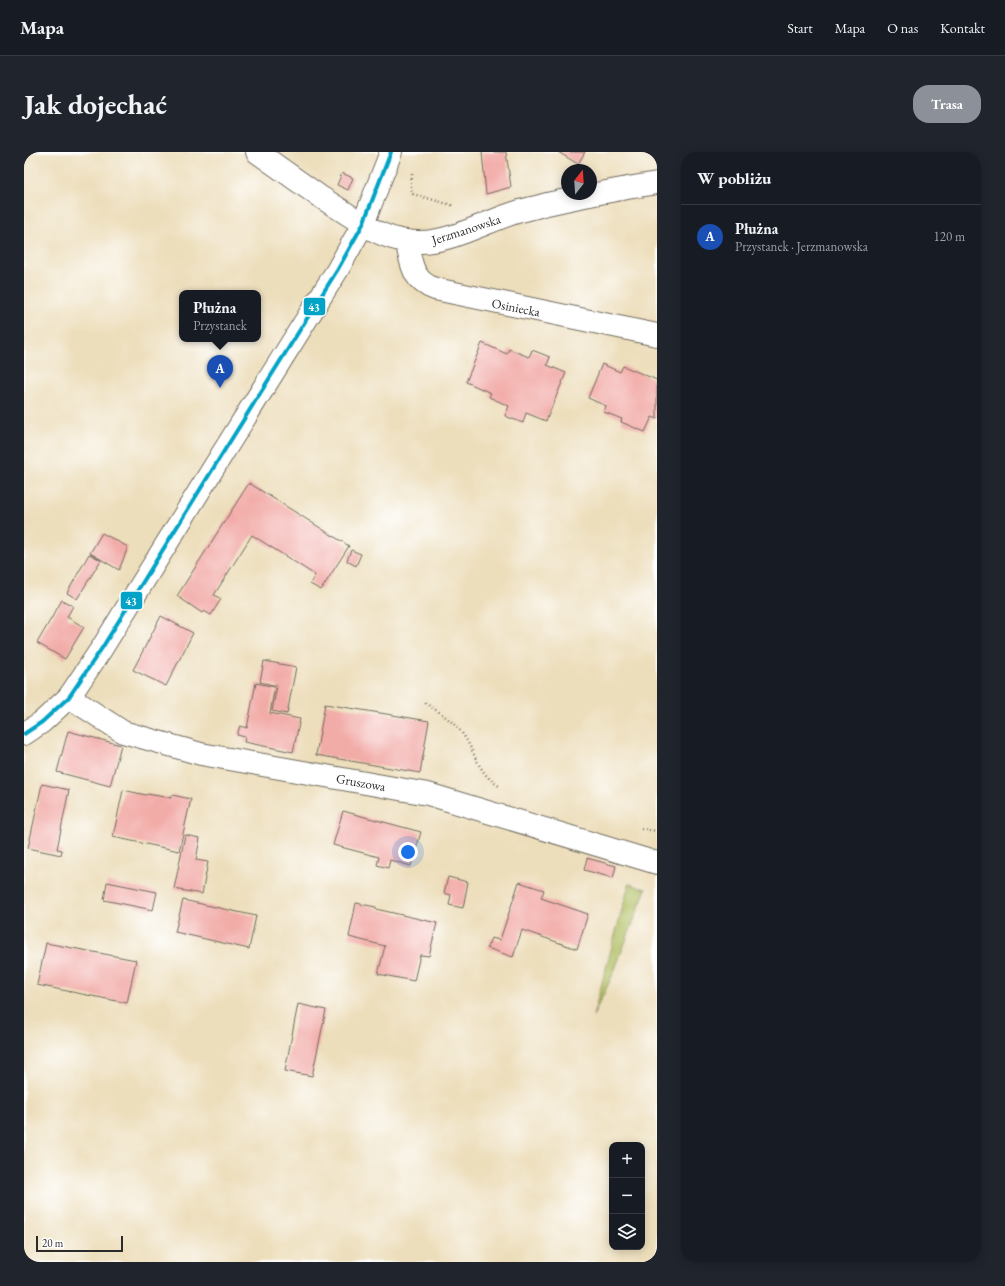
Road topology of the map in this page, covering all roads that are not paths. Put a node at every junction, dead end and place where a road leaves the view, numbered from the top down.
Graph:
1 (257, 152) edge
2 (391, 152) edge
3 (657, 183) edge
4 (362, 224) junction
5 (406, 241) junction
6 (657, 335) edge
7 (69, 697) junction
8 (24, 734) edge
9 (657, 863) edge

1 - 4 street, Jerzmanowska
2 - 4 street
3 - 5 street, Jerzmanowska
4 - 5 street, Jerzmanowska
4 - 7 street
5 - 6 street, Osiniecka
7 - 8 street
7 - 9 street, Gruszowa

